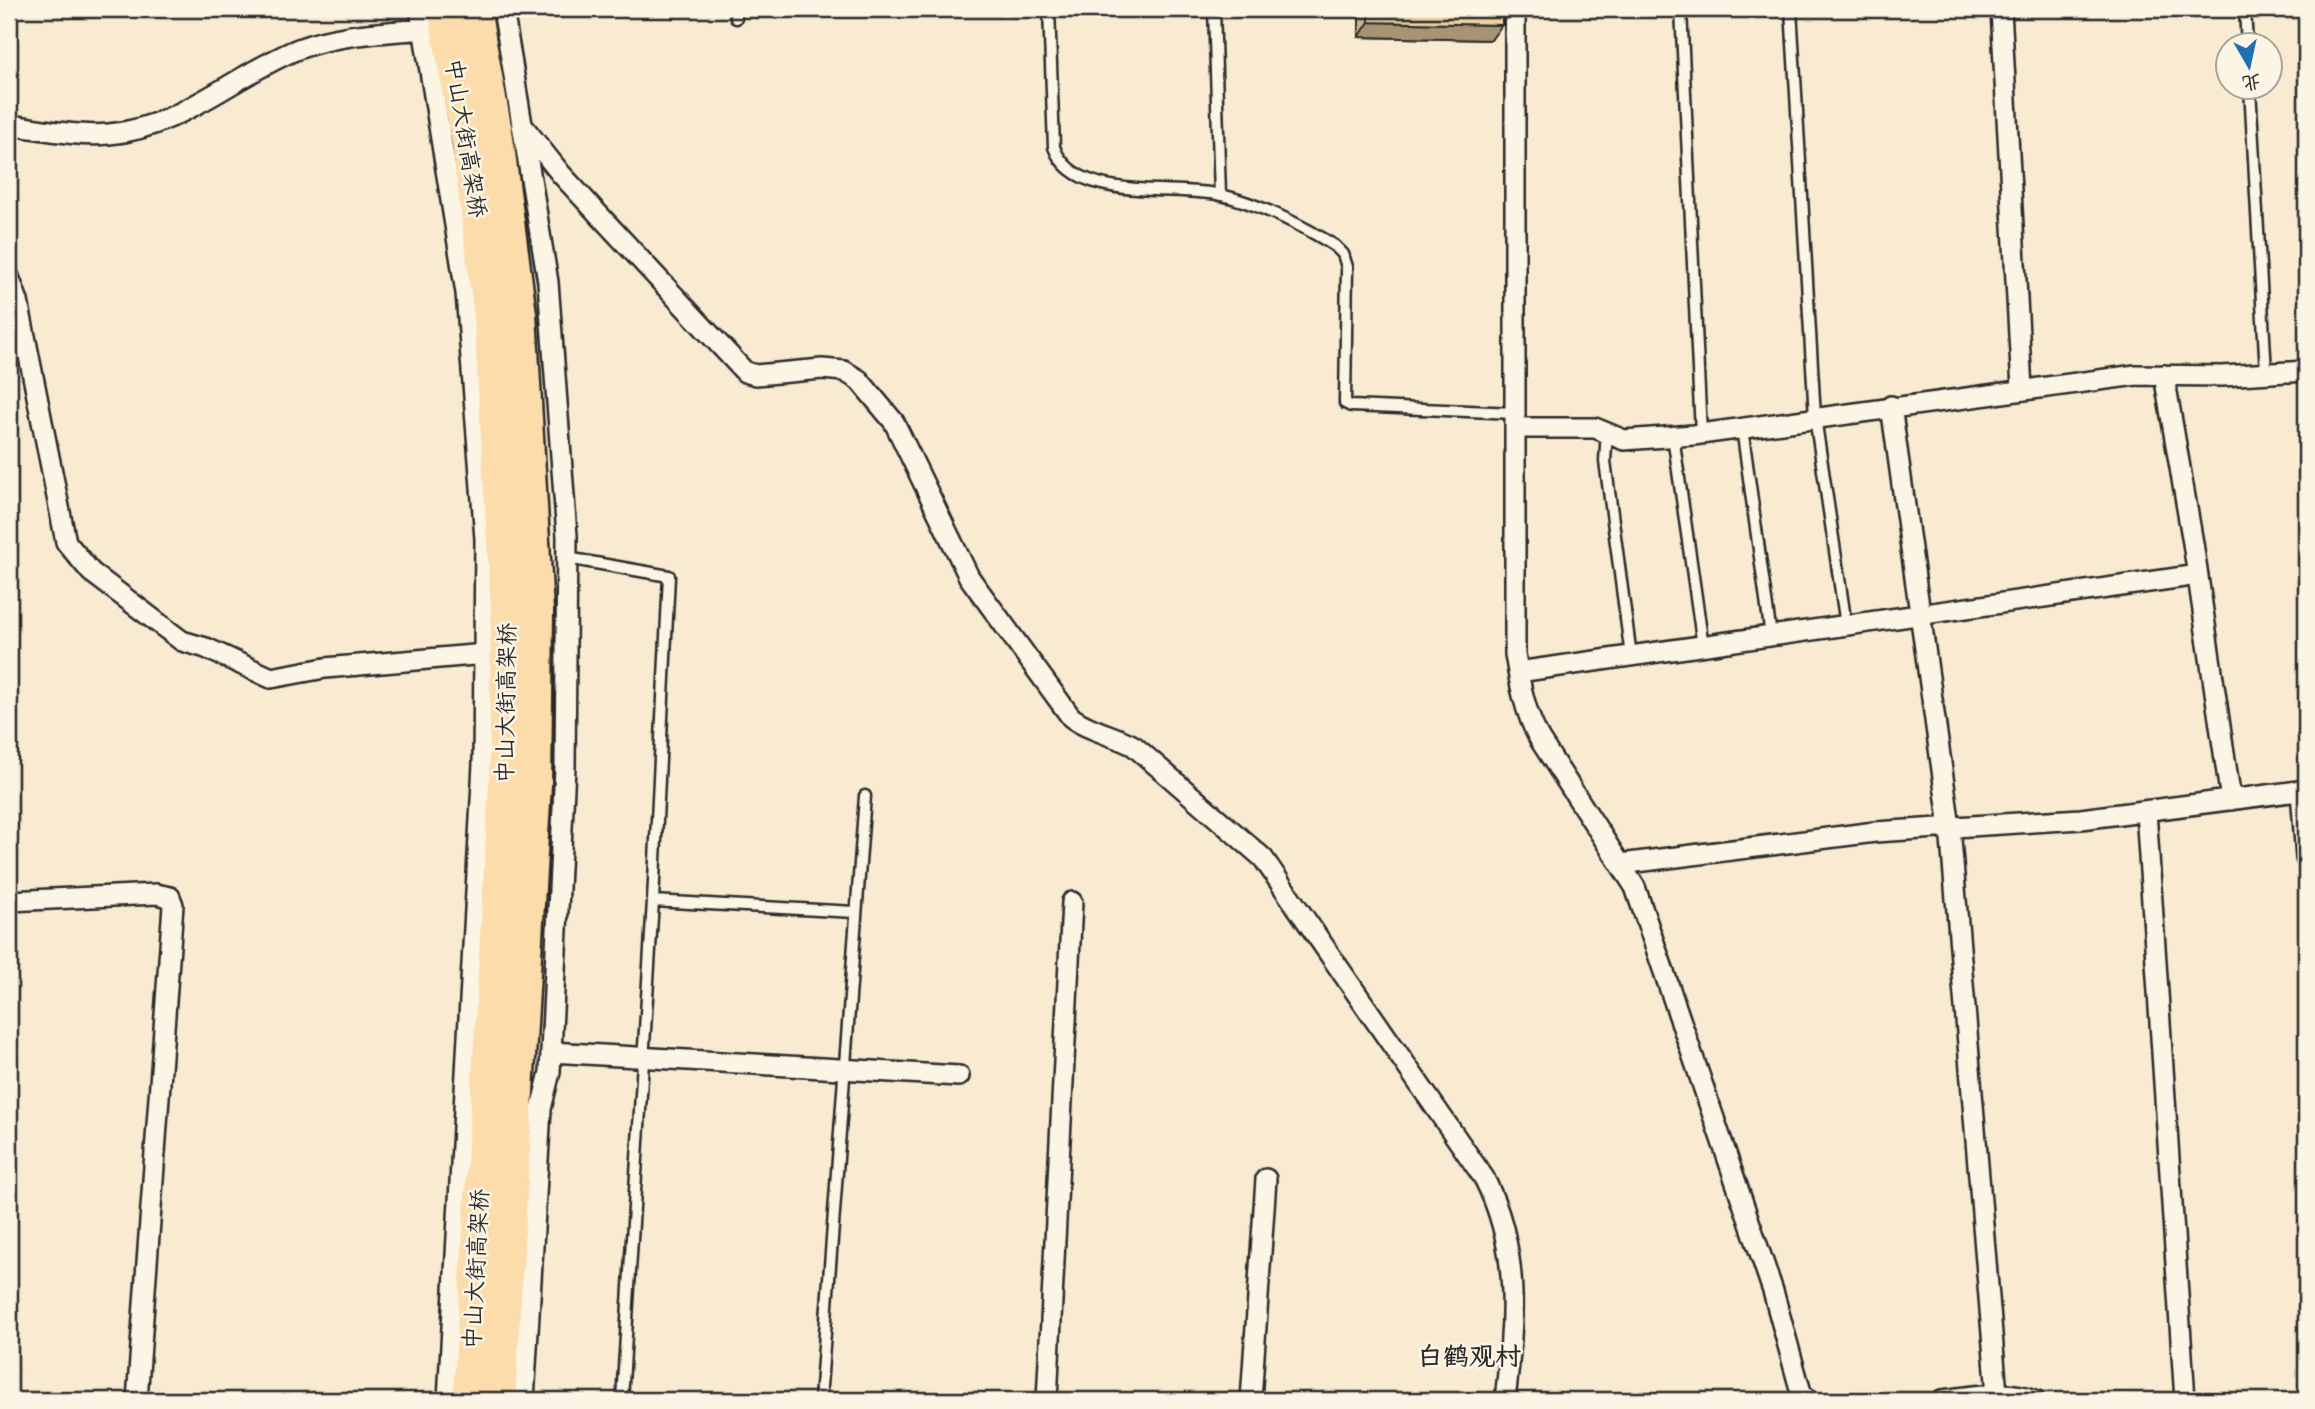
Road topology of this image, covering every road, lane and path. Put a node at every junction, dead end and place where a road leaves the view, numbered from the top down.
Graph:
1 (420, 9) edge
2 (474, 9) edge
3 (503, 9) edge
4 (1049, 9) edge
5 (1214, 9) edge
6 (1515, 9) edge
7 (1681, 9) edge
8 (1791, 9) edge
9 (2001, 9) edge
10 (2245, 9) edge
11 (434, 19) edge
12 (2247, 32) edge
13 (2251, 102) edge
14 (9, 125) edge
15 (522, 125) junction
16 (1220, 195) junction
17 (9, 277) edge
18 (2306, 371) edge
19 (2266, 373) junction
20 (2164, 375) junction
21 (2022, 389) junction
22 (1891, 406) junction
23 (1815, 417) junction
24 (1516, 420) junction
25 (1742, 428) junction
26 (1606, 431) junction
27 (1701, 433) junction
28 (1673, 436) junction
29 (567, 558) junction
30 (2198, 575) junction
31 (1922, 614) junction
32 (1846, 625) junction
33 (1771, 636) junction
34 (1703, 646) junction
35 (485, 654) junction
36 (1631, 656) junction
37 (1518, 672) junction
38 (2304, 791) edge
39 (865, 796) dead end
40 (2231, 800) junction
41 (2146, 811) junction
42 (1950, 827) junction
43 (2306, 858) edge
44 (1621, 864) junction
45 (9, 901) edge
46 (653, 901) junction
47 (1072, 902) dead end
48 (855, 912) junction
49 (551, 1052) junction
50 (643, 1057) junction
51 (844, 1069) junction
52 (959, 1076) dead end
53 (1266, 1179) dead end
54 (1997, 1394) junction
55 (1803, 1399) edge
56 (137, 1400) edge
57 (447, 1400) edge
58 (469, 1400) edge
59 (499, 1400) edge
60 (524, 1400) edge
61 (622, 1400) edge
62 (820, 1400) edge
63 (1047, 1400) edge
64 (1251, 1400) edge
65 (1505, 1400) edge
66 (1942, 1400) edge
67 (2035, 1400) edge
68 (2185, 1400) edge

1 - 11 street
2 - 59 main road, 中山大街高架桥
3 - 15 street
4 - 16 lane
5 - 16 lane
6 - 24 street
7 - 27 lane
8 - 23 lane
9 - 21 street
10 - 12 lane
11 - 14 street
11 - 35 street
11 - 58 main road, 中山大街高架桥
13 - 19 lane
15 - 29 street
15 - 65 street
16 - 24 lane
17 - 35 street
18 - 19 street
19 - 20 street
20 - 21 street
20 - 30 street
21 - 22 street
22 - 23 street
22 - 31 street
23 - 25 street
23 - 32 lane
24 - 26 street
24 - 37 street
25 - 27 street
25 - 33 lane
26 - 28 street
26 - 36 lane
27 - 28 street
28 - 34 lane
29 - 46 lane
29 - 49 street
30 - 31 street
30 - 40 street
31 - 32 street
31 - 42 street
32 - 33 street
33 - 34 street
34 - 36 street
35 - 57 street
36 - 37 street
37 - 44 street
38 - 40 street
38 - 43 street
39 - 48 lane
40 - 41 street
41 - 42 street
41 - 68 street
42 - 44 street
42 - 54 street
44 - 55 street
45 - 56 street
46 - 48 lane
46 - 50 lane
47 - 63 street
48 - 51 lane
49 - 50 street
49 - 60 street
50 - 51 street
50 - 61 lane
51 - 52 street
51 - 62 lane
53 - 64 street
54 - 66 street
54 - 67 street

